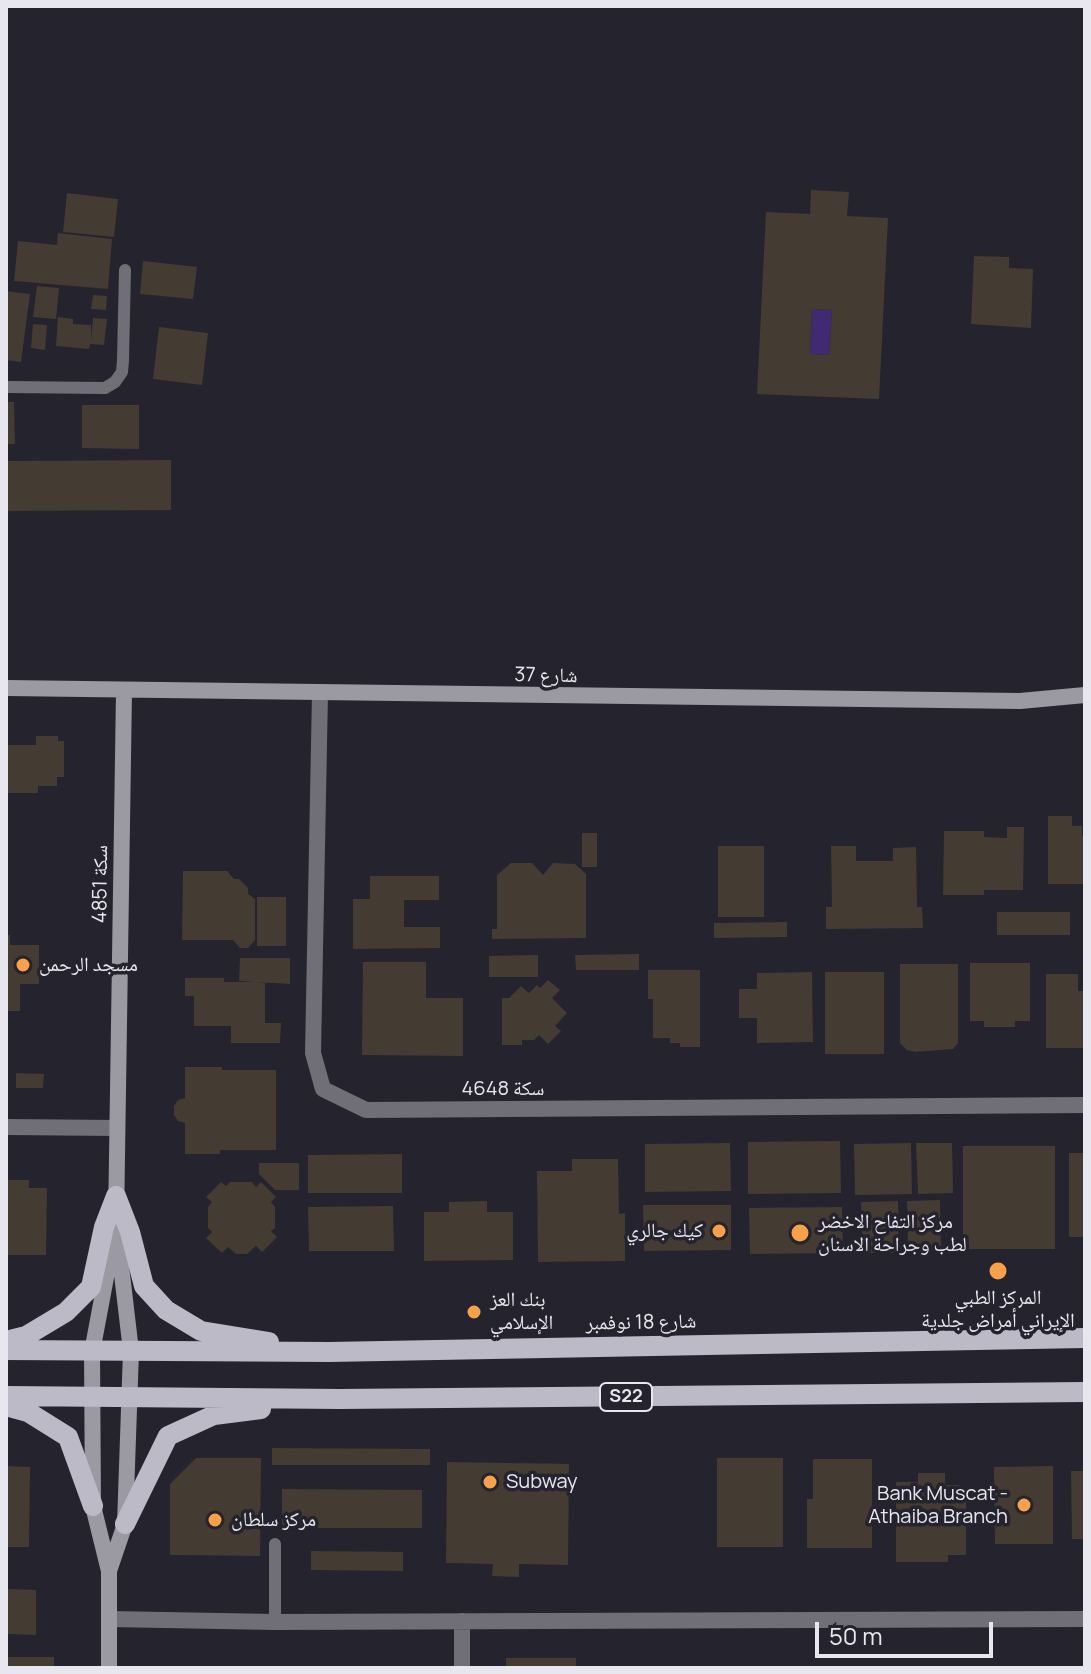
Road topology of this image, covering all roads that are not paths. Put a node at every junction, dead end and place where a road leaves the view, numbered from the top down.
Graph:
1 (125, 270) dead end
2 (6, 387) edge
3 (6, 688) edge
4 (124, 691) junction
5 (320, 693) junction
6 (1085, 695) edge
7 (1085, 1105) edge
8 (6, 1127) edge
9 (116, 1128) junction
10 (116, 1196) junction
11 (116, 1223) junction
12 (1085, 1338) edge
13 (6, 1341) edge
14 (6, 1350) edge
15 (131, 1351) junction
16 (92, 1352) junction
17 (329, 1352) junction
18 (1085, 1392) edge
19 (6, 1396) edge
20 (91, 1397) junction
21 (130, 1397) junction
22 (340, 1399) junction
23 (6, 1406) edge
24 (93, 1506) junction
25 (125, 1524) junction
26 (275, 1544) dead end
27 (109, 1571) junction
28 (109, 1619) junction
29 (1085, 1619) edge
30 (462, 1621) junction
31 (275, 1622) junction
32 (109, 1668) edge
33 (462, 1668) edge

1 - 2 lane
3 - 4 street, شارع 37
4 - 5 street, شارع 37
4 - 9 street, سكة 4851
5 - 6 street, شارع 37
5 - 7 street, سكة 4648
8 - 9 street
9 - 10 street, سكة 4851
10 - 11 street, سكة 4851
10 - 13 main road
10 - 17 main road
11 - 15 street, سكة 4851
11 - 16 street, سكة 4851
12 - 17 main road, شارع 18 نوفمبر
14 - 16 main road, شارع 18 نوفمبر
15 - 16 main road, شارع 18 نوفمبر
15 - 17 main road, شارع 18 نوفمبر
15 - 21 street, سكة 4851
16 - 20 street, سكة 4851
18 - 22 main road, S22
19 - 20 main road, S22
20 - 21 main road, S22
20 - 24 street, سكة 4851
21 - 22 main road, S22
21 - 25 street, سكة 4851
22 - 25 main road
23 - 24 main road
24 - 27 street, سكة 4851
25 - 27 street, سكة 4851
26 - 31 lane
27 - 28 street, سكة 4851
28 - 31 street
28 - 32 street, سكة 4851
29 - 30 street
30 - 31 street
30 - 33 street

